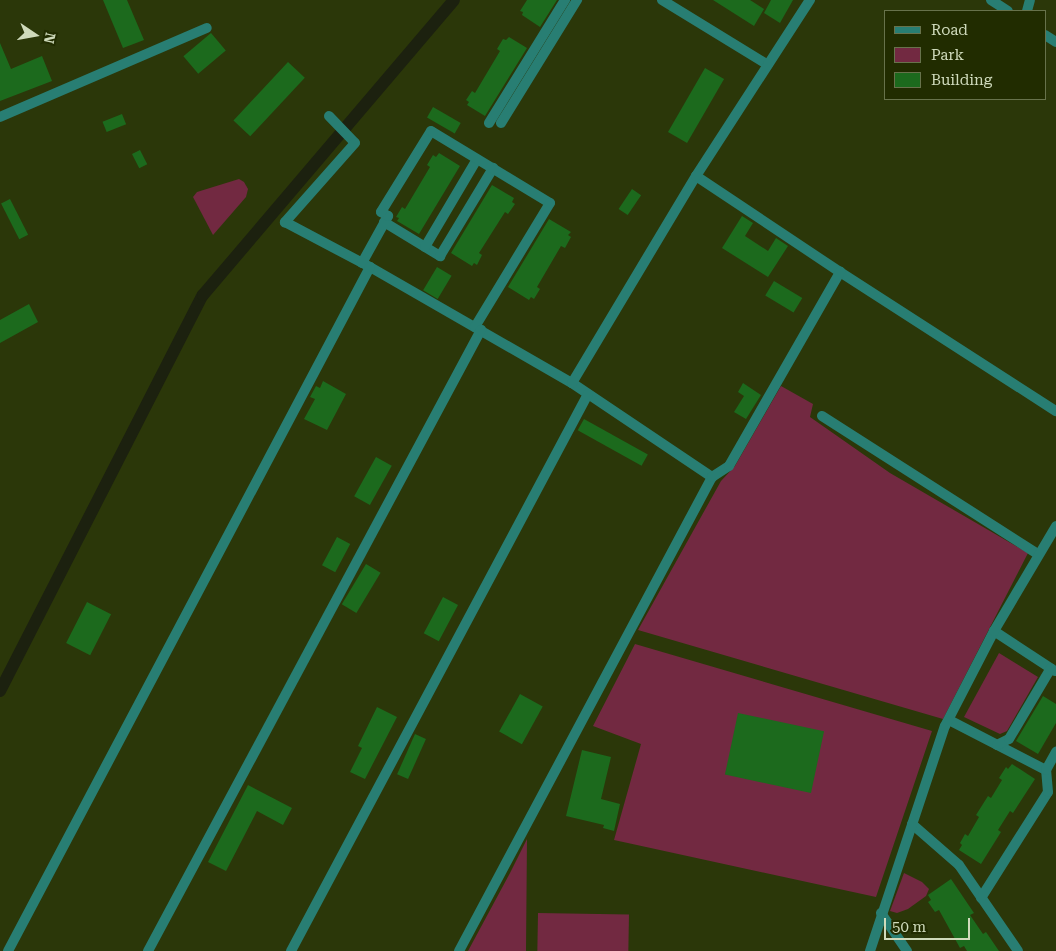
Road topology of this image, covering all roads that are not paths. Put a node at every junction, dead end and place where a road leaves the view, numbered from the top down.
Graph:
1 (565, 0) edge
2 (577, 0) edge
3 (662, 0) edge
4 (810, 0) edge
5 (991, 0) edge
6 (1006, 10) edge
7 (207, 28) dead end
8 (768, 65) junction
9 (329, 116) dead end
10 (0, 117) edge
11 (489, 123) dead end
12 (500, 123) dead end
13 (477, 159) junction
14 (493, 168) junction
15 (696, 176) junction
16 (384, 222) junction
17 (425, 247) junction
18 (366, 265) junction
19 (840, 272) junction
20 (478, 328) junction
21 (572, 383) junction
22 (588, 394) junction
23 (1056, 411) edge
24 (822, 416) dead end
25 (712, 477) junction
26 (1056, 526) edge
27 (1038, 554) junction
28 (994, 632) junction
29 (1054, 670) edge
30 (949, 720) junction
31 (996, 745) junction
32 (1056, 754) edge
33 (1046, 770) junction
34 (912, 824) junction
35 (981, 898) junction
36 (881, 913) junction
37 (8, 951) edge
38 (148, 951) edge
39 (291, 951) edge
40 (459, 951) edge
41 (870, 951) edge
42 (907, 951) edge
43 (1018, 951) edge

1 - 11 street
2 - 12 street
3 - 8 street
4 - 8 street
5 - 6 street
7 - 10 street
8 - 15 street
9 - 18 street
13 - 14 street
13 - 16 street
13 - 17 street
14 - 17 street
14 - 20 street
15 - 19 street
15 - 21 street
16 - 17 street
16 - 18 street
18 - 20 street
18 - 37 street
19 - 23 street
19 - 25 street
20 - 21 street
20 - 38 street
21 - 22 street
22 - 25 street
22 - 39 street
24 - 27 street
25 - 40 street
26 - 27 street
27 - 28 street
28 - 29 street
28 - 30 street
29 - 31 street
30 - 31 street
30 - 34 street
31 - 33 street
32 - 33 street
33 - 35 street
34 - 35 street
34 - 36 street
35 - 43 street
36 - 41 street
36 - 42 street

